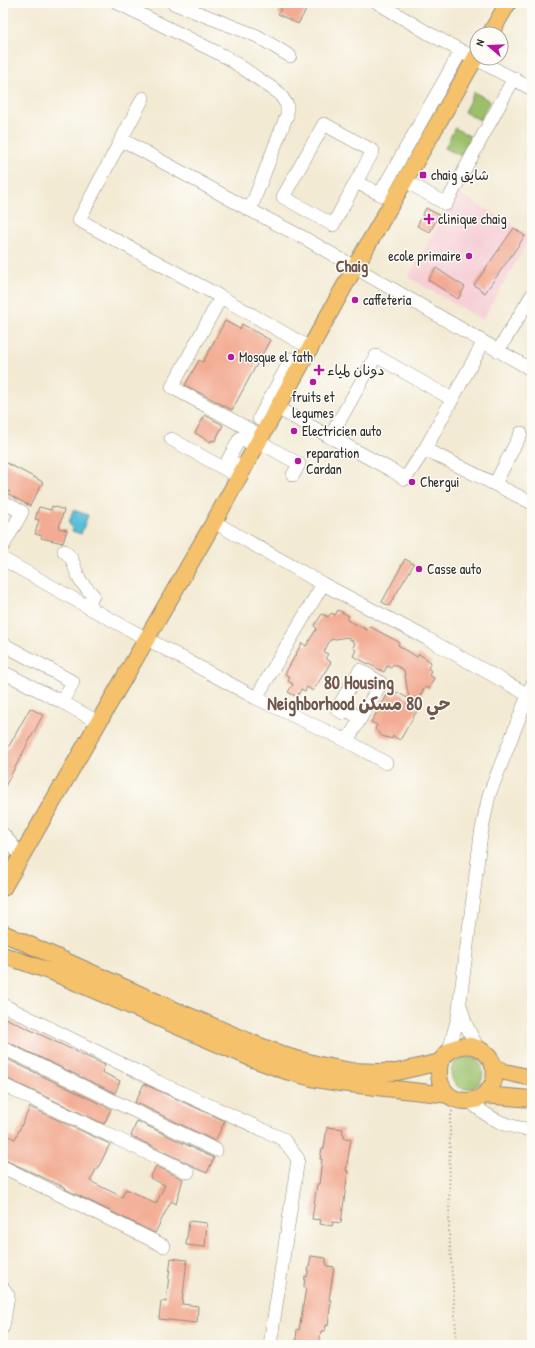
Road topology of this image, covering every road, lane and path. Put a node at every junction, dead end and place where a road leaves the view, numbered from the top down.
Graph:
1 (118, 3) edge
2 (173, 3) edge
3 (378, 3) edge
4 (506, 4) edge
5 (494, 26) edge
6 (461, 51) junction
7 (469, 54) edge
8 (290, 56) dead end
9 (471, 66) edge
10 (492, 66) edge
11 (514, 78) junction
12 (532, 89) edge
13 (143, 98) dead end
14 (121, 139) junction
15 (404, 180) junction
16 (356, 182) junction
17 (386, 197) junction
18 (250, 210) junction
19 (355, 267) junction
20 (532, 294) edge
21 (221, 297) junction
22 (483, 342) junction
23 (310, 348) junction
24 (498, 351) junction
25 (301, 365) junction
26 (532, 370) edge
27 (452, 399) junction
28 (276, 408) junction
29 (521, 433) dead end
30 (261, 437) junction
31 (330, 437) junction
32 (171, 439) dead end
33 (425, 449) junction
34 (241, 473) junction
35 (293, 475) dead end
36 (495, 484) junction
37 (3, 502) edge
38 (532, 503) edge
39 (214, 522) junction
40 (3, 546) edge
41 (64, 551) dead end
42 (3, 559) edge
43 (323, 584) junction
44 (88, 607) junction
45 (147, 638) junction
46 (3, 644) edge
47 (3, 672) edge
48 (531, 692) edge
49 (256, 698) junction
50 (62, 702) junction
51 (360, 718) dead end
52 (98, 722) junction
53 (347, 741) junction
54 (386, 763) dead end
55 (3, 834) edge
56 (21, 856) junction
57 (4, 885) edge
58 (3, 932) edge
59 (3, 955) edge
60 (460, 1000) junction
61 (3, 1005) edge
62 (477, 1047) junction
63 (3, 1048) edge
64 (445, 1057) junction
65 (493, 1066) junction
66 (532, 1078) edge
67 (3, 1086) edge
68 (464, 1098) junction
69 (532, 1099) edge
70 (532, 1130) edge
71 (216, 1150) dead end
72 (3, 1167) edge
73 (188, 1172) dead end
74 (164, 1246) dead end
75 (3, 1288) edge
76 (3, 1327) edge
77 (270, 1345) edge
78 (457, 1345) edge

1 - 18 street
2 - 8 street
3 - 6 street
4 - 5 main road
6 - 7 street
6 - 17 street
9 - 15 main road
10 - 11 street
11 - 12 street
11 - 15 street
13 - 14 street
14 - 18 street
14 - 21 street
15 - 17 main road
16 - 16 street
16 - 17 street
17 - 19 main road
18 - 19 street
19 - 22 street
19 - 23 main road
20 - 24 street
21 - 23 street
21 - 30 street
22 - 24 street
22 - 27 street
23 - 25 main road
24 - 26 street
25 - 28 main road
25 - 30 street
27 - 31 street
27 - 33 street
28 - 30 main road
28 - 31 street
29 - 36 street
30 - 34 main road
30 - 35 street
31 - 33 street
32 - 34 street
33 - 36 street
34 - 39 main road
36 - 38 street
37 - 40 street
39 - 43 street
39 - 45 main road
41 - 44 street
42 - 44 street
43 - 48 street
43 - 49 street
44 - 45 street
45 - 49 street
45 - 52 main road
46 - 50 street
47 - 50 street
48 - 60 street
49 - 53 street
50 - 52 street
51 - 53 street
52 - 56 main road
53 - 54 street
55 - 56 street
56 - 57 main road
58 - 64 main road
59 - 68 main road
60 - 62 street
60 - 64 street
61 - 77 street
62 - 64 main road
62 - 65 main road
63 - 71 street
64 - 68 main road
65 - 66 main road
65 - 68 main road
67 - 73 street
68 - 69 main road
68 - 70 street
68 - 78 path
72 - 74 street
75 - 76 street

